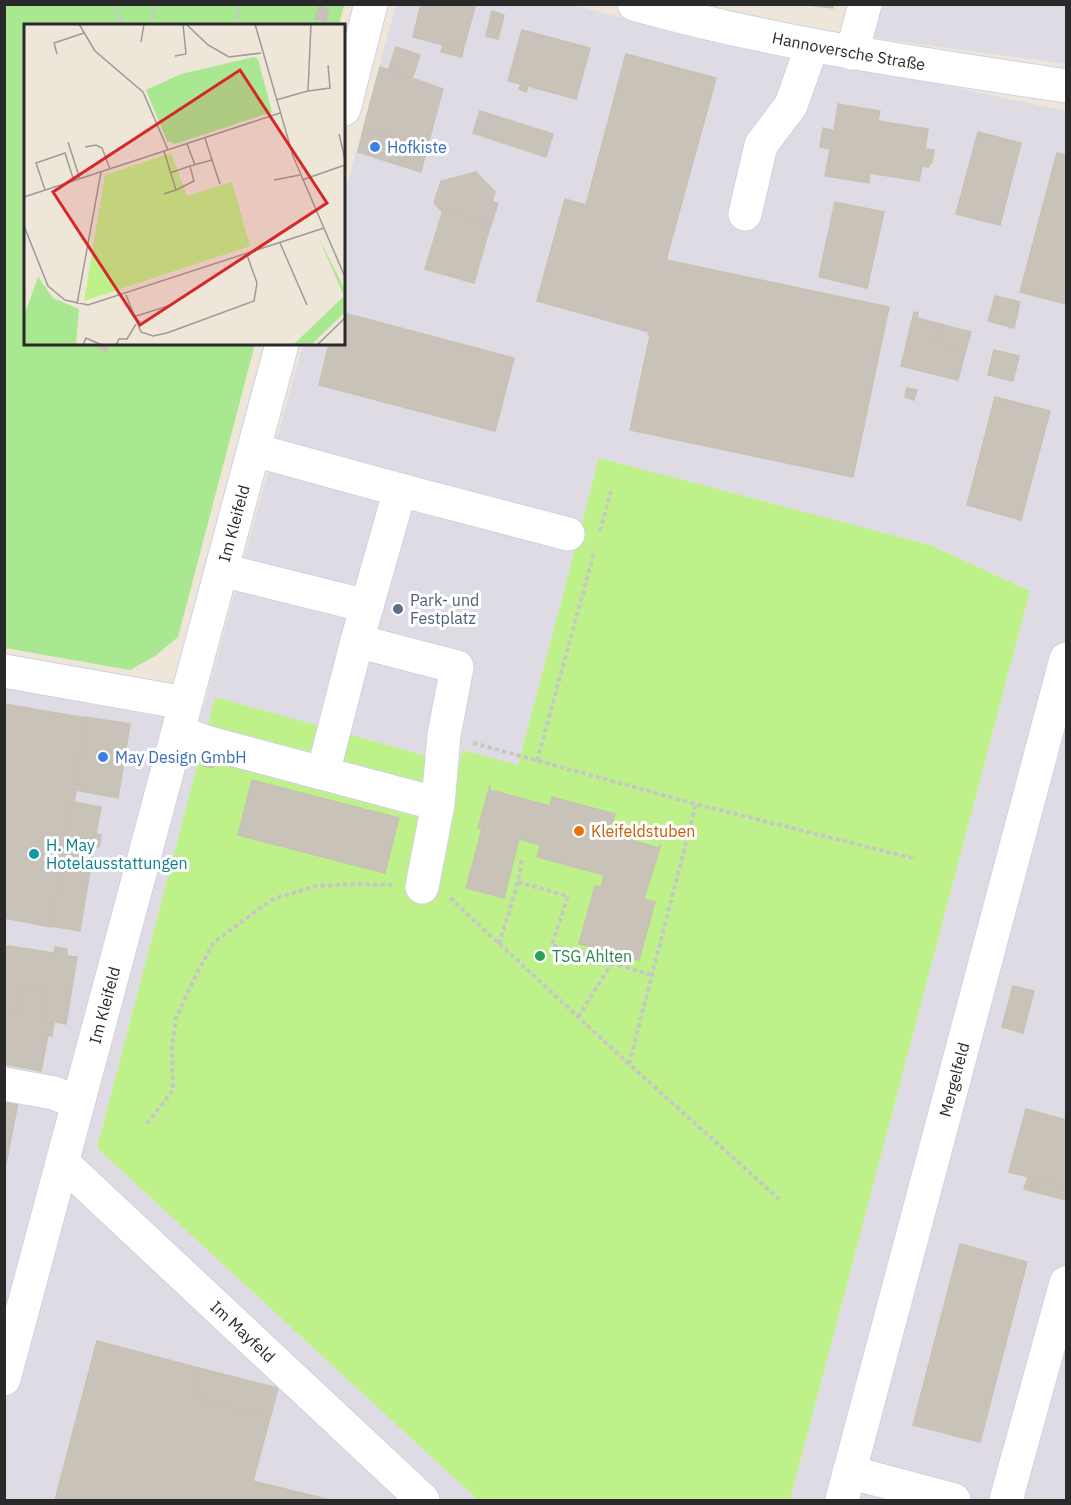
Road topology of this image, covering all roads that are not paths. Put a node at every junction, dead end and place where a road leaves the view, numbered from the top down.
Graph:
1 (371, 4) edge
2 (634, 4) edge
3 (865, 4) edge
4 (812, 46) junction
5 (852, 53) junction
6 (1066, 86) edge
7 (345, 105) edge
8 (745, 214) dead end
9 (282, 345) edge
10 (254, 450) junction
11 (400, 489) junction
12 (587, 539) road end
13 (222, 570) junction
14 (367, 606) junction
15 (357, 640) junction
16 (1066, 659) edge
17 (4, 671) edge
18 (182, 717) junction
19 (322, 773) junction
20 (438, 804) junction
21 (422, 887) road end
22 (4, 1084) edge
23 (78, 1103) junction
24 (62, 1162) junction
25 (1066, 1283) edge
26 (14, 1305) edge
27 (9, 1345) edge
28 (4, 1379) edge
29 (846, 1486) edge
30 (423, 1500) edge
31 (954, 1500) edge
32 (1006, 1500) edge

1 - 7 street
2 - 4 street, Hannoversche Straße
3 - 5 street
4 - 5 street, Hannoversche Straße
4 - 8 street
5 - 6 street, Hannoversche Straße
9 - 10 street, Im Kleifeld
10 - 11 street
10 - 13 street, Im Kleifeld
11 - 12 street
11 - 14 street
13 - 14 street
13 - 18 street, Im Kleifeld
14 - 15 street
15 - 19 street
15 - 20 street
16 - 29 street, Mergelfeld
17 - 18 street
18 - 19 street
18 - 23 street, Im Kleifeld
19 - 20 street
20 - 21 street
22 - 23 street
23 - 24 street, Im Kleifeld
24 - 26 street, Im Kleifeld
24 - 30 street, Im Mayfeld
25 - 32 street
26 - 27 street, Im Kleifeld
27 - 28 street, Im Kleifeld
29 - 31 street

